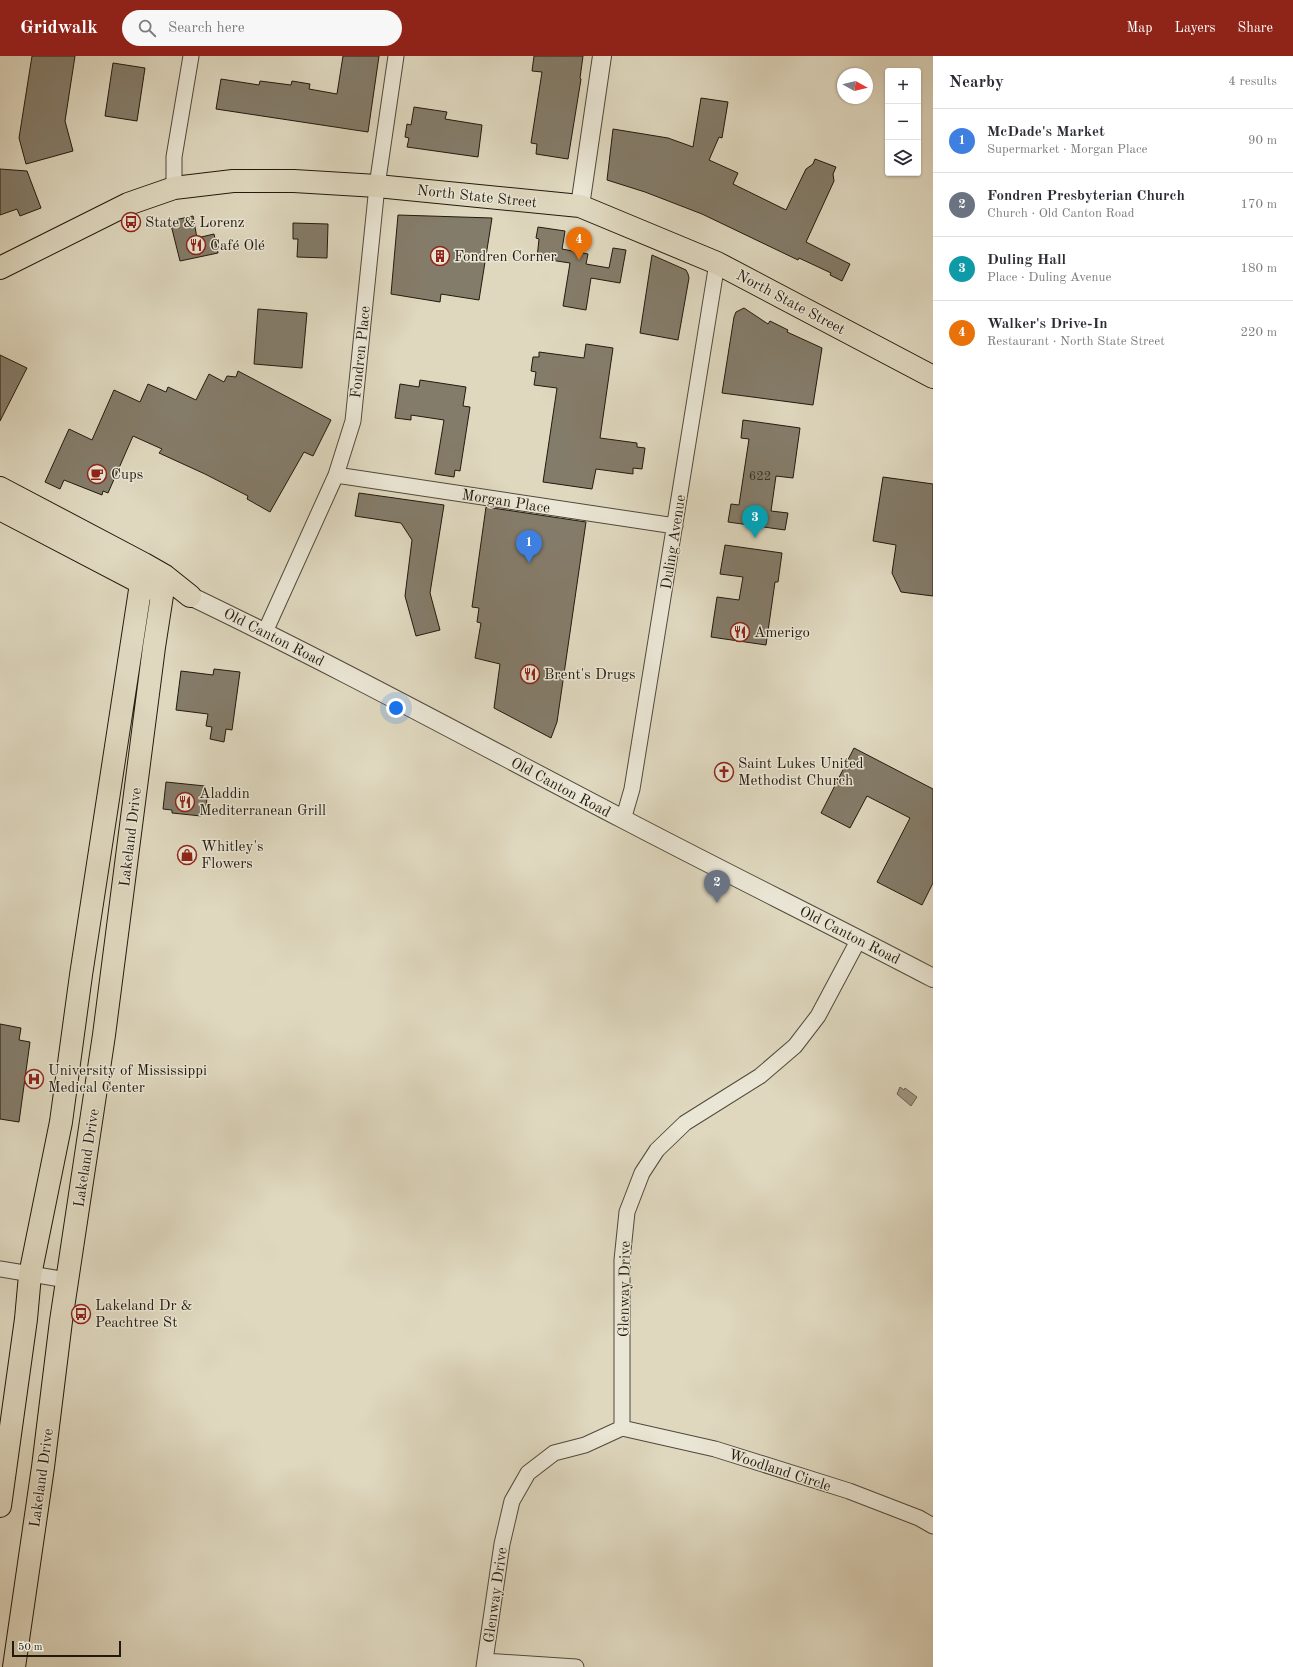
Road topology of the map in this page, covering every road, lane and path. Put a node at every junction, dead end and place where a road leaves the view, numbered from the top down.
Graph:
1 (191, 56) edge
2 (396, 56) edge
3 (602, 56) edge
4 (377, 186) junction
5 (174, 188) junction
6 (580, 206) junction
7 (717, 263) junction
8 (0, 268) edge
9 (933, 376) edge
10 (336, 475) junction
11 (0, 488) edge
12 (0, 509) edge
13 (675, 526) junction
14 (142, 573) junction
15 (164, 585) junction
16 (190, 596) joint
17 (265, 632) junction
18 (623, 820) junction
19 (858, 939) junction
20 (933, 978) edge
21 (0, 1269) edge
22 (30, 1275) junction
23 (67, 1280) junction
24 (622, 1428) junction
25 (0, 1506) edge
26 (933, 1526) edge
27 (484, 1664) edge
28 (14, 1667) edge
29 (576, 1667) edge

1 - 5 street
2 - 4 street, Fondren Place
3 - 6 street
4 - 5 main road, North State Street
4 - 6 main road, North State Street
4 - 10 street, Fondren Place
5 - 8 main road, North State Street
6 - 7 main road, North State Street
7 - 9 main road, North State Street
7 - 13 street, Duling Avenue
10 - 13 street, Morgan Place
10 - 17 street, Fondren Place
11 - 14 main road, Old Canton Road
12 - 14 main road, Old Canton Road
13 - 18 street, Duling Avenue
14 - 15 main road, Old Canton Road
14 - 22 main road, Lakeland Drive
15 - 16 main road, Old Canton Road
15 - 23 main road, Lakeland Drive
16 - 17 street, Old Canton Road
17 - 18 street, Old Canton Road
18 - 19 street, Old Canton Road
19 - 20 street, Old Canton Road
19 - 24 street, Glenway Drive
21 - 22 street
22 - 23 street
22 - 25 main road, Lakeland Drive
23 - 28 main road, Lakeland Drive
24 - 26 street, Woodland Circle
24 - 27 street, Glenway Drive
27 - 29 street

